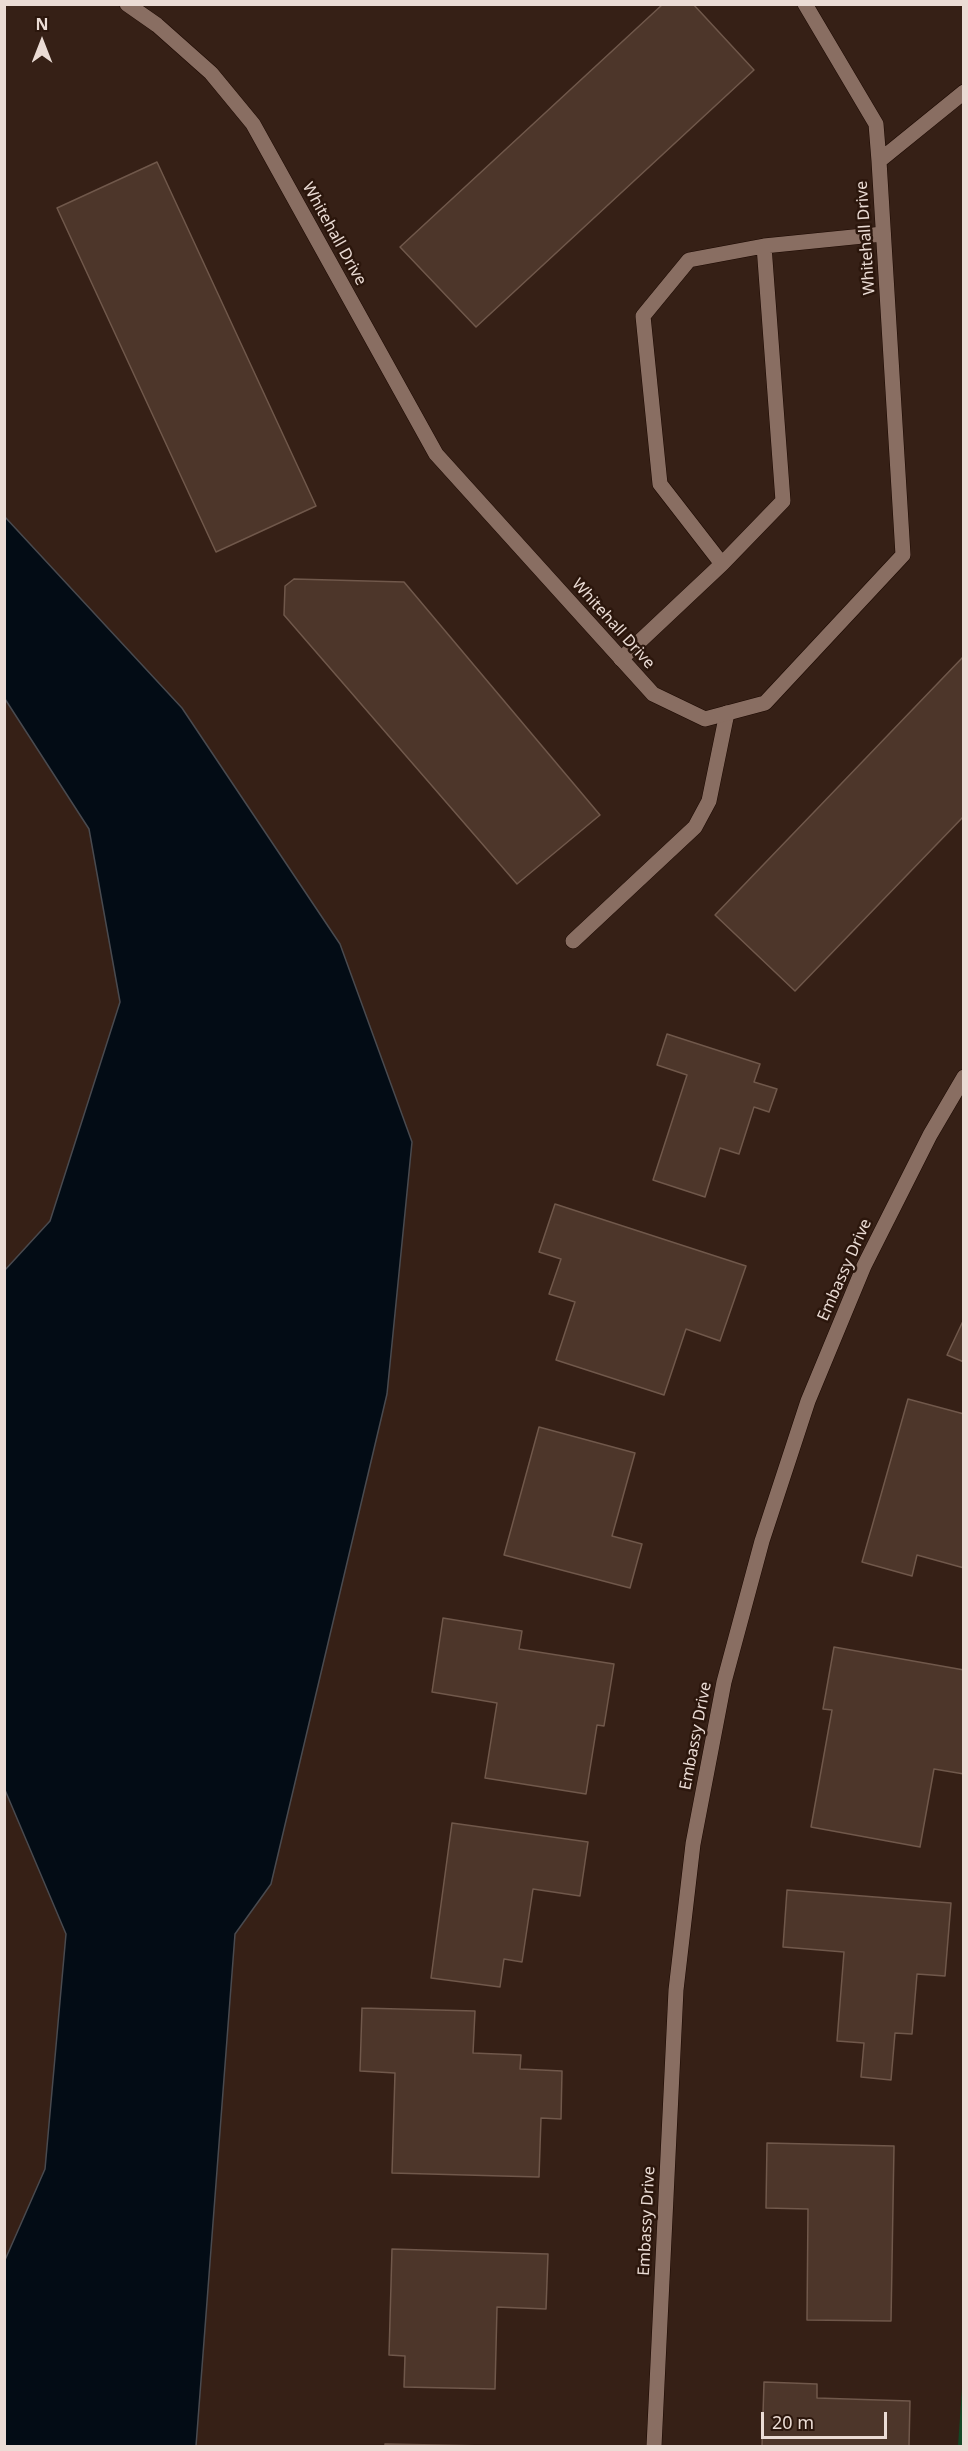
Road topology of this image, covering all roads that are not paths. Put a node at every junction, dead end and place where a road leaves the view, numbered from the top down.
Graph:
1 (128, 4) edge
2 (805, 4) edge
3 (963, 92) edge
4 (879, 162) junction
5 (883, 234) junction
6 (764, 246) junction
7 (722, 564) junction
8 (621, 659) junction
9 (727, 713) junction
10 (573, 941) dead end
11 (963, 1077) edge
12 (654, 2446) edge

1 - 8 street, Whitehall Drive
2 - 4 street, Whitehall Drive
3 - 4 street, Whitehall Drive
4 - 5 street, Whitehall Drive
5 - 6 street
5 - 9 street, Whitehall Drive
6 - 7 street
6 - 7 street
7 - 8 street
8 - 9 street, Whitehall Drive
9 - 10 street
11 - 12 street, Embassy Drive

